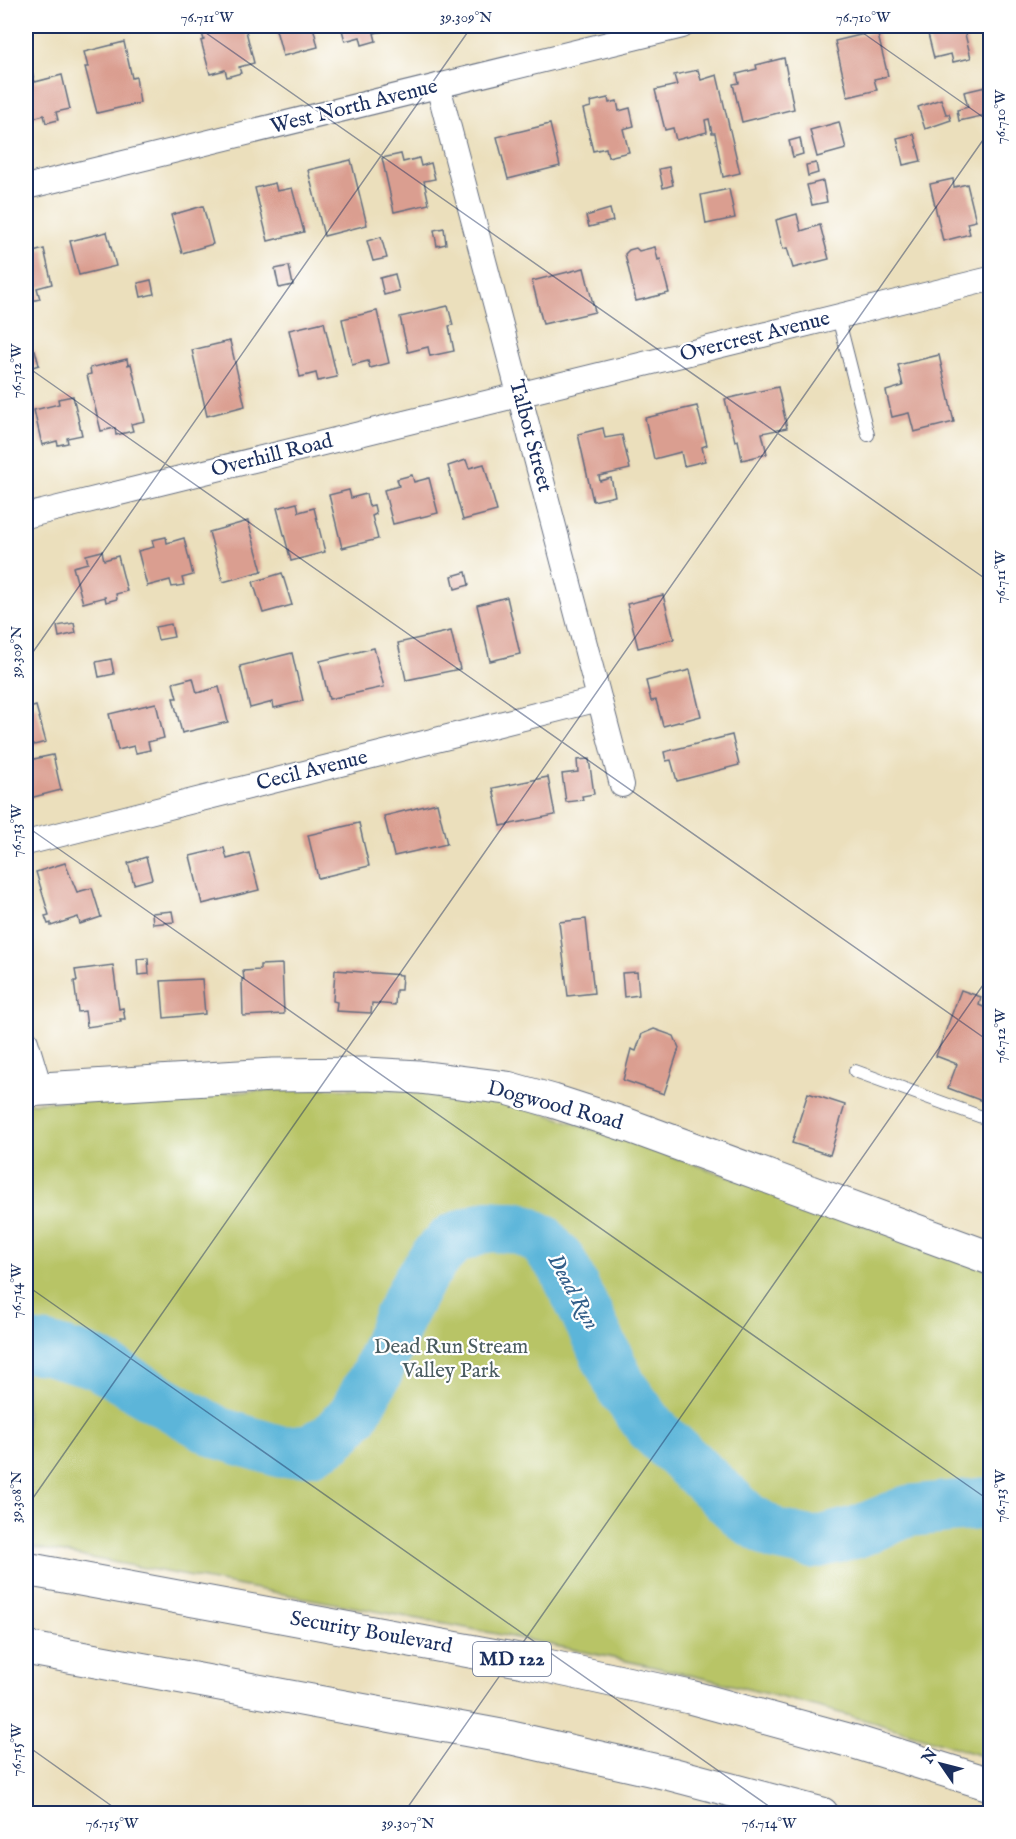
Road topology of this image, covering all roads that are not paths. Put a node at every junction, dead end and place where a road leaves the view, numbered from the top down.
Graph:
1 (682, 26) edge
2 (438, 86) junction
3 (26, 187) edge
4 (990, 279) edge
5 (838, 317) junction
6 (519, 395) junction
7 (868, 435) dead end
8 (26, 516) edge
9 (599, 699) junction
10 (622, 785) dead end
11 (26, 843) edge
12 (26, 1042) edge
13 (855, 1071) dead end
14 (32, 1089) edge
15 (990, 1120) edge
16 (990, 1258) edge
17 (26, 1569) edge
18 (26, 1648) edge
19 (990, 1784) edge
20 (822, 1814) edge

1 - 2 street, West North Avenue
2 - 3 street, West North Avenue
2 - 6 street, Talbot Street
4 - 5 street, Overcrest Avenue
5 - 6 street, Overcrest Avenue
5 - 7 lane
6 - 8 street, Overhill Road
6 - 9 street, Talbot Street
9 - 10 street, Talbot Street
9 - 11 street, Cecil Avenue
12 - 14 street
13 - 15 lane
14 - 16 main road, Dogwood Road
17 - 19 main road, Security Boulevard / MD 122
18 - 20 main road

